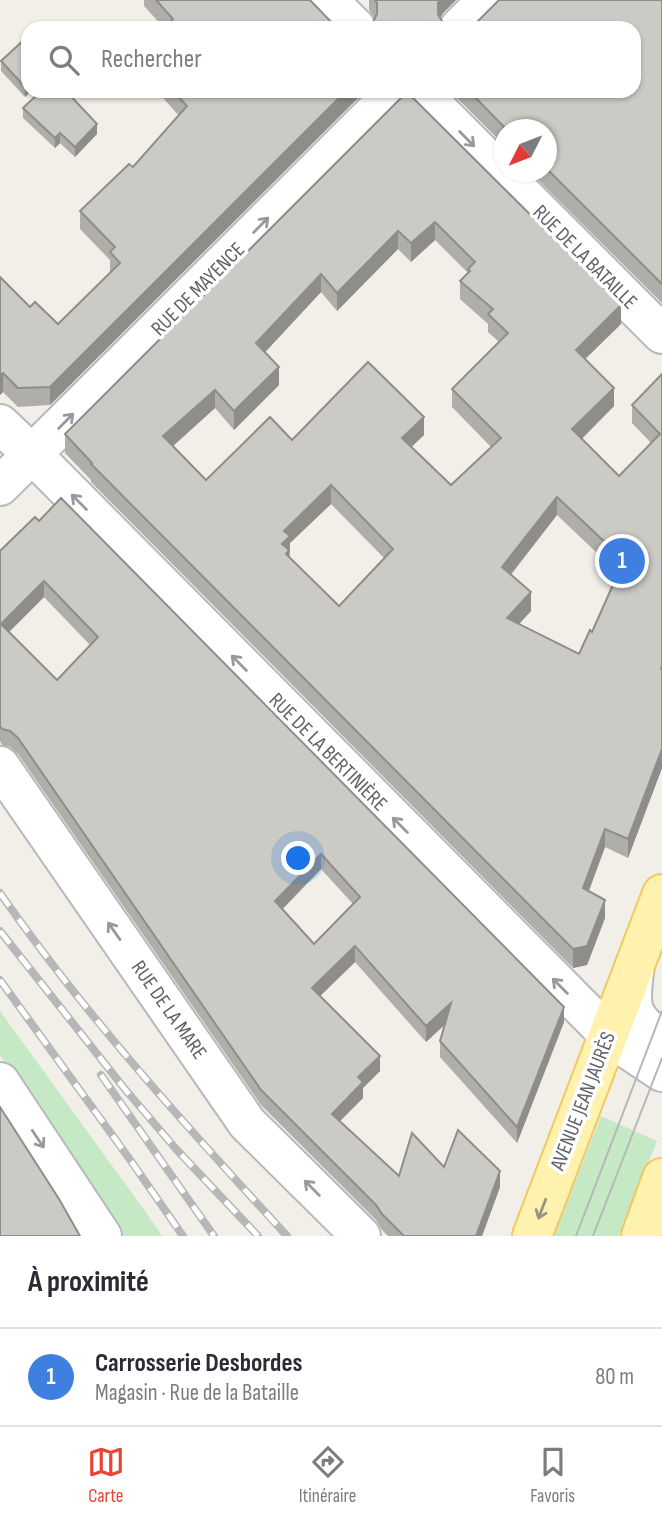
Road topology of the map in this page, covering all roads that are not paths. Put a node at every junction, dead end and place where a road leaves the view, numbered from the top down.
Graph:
1 (328, 0) edge
2 (487, 0) edge
3 (349, 21) edge
4 (466, 21) edge
5 (389, 98) edge
6 (426, 98) edge
7 (662, 334) edge
8 (0, 424) edge
9 (32, 454) junction
10 (0, 486) edge
11 (0, 766) edge
12 (662, 894) edge
13 (635, 965) junction
14 (608, 1034) junction
15 (662, 1038) edge
16 (662, 1072) edge
17 (0, 1082) edge
18 (662, 1178) edge
19 (102, 1236) edge
20 (361, 1236) edge
21 (532, 1236) edge
22 (641, 1236) edge

1 - 3 street
2 - 4 street
9 -> 5 street, RUE DE MAYENCE
6 -> 7 street, RUE DE LA BATAILLE
8 - 9 street, RUE DE LA BERTINIÈRE
9 - 10 street, RUE DE MAYENCE
14 -> 9 street, RUE DE LA BERTINIÈRE
20 -> 11 street, RUE DE LA MARE
12 - 13 main road, AVENUE JEAN JAURÈS
13 - 14 main road, AVENUE JEAN JAURÈS
13 - 15 street, AVENUE JEAN JAURÈS
14 - 16 street, RUE DE LA BERTINIÈRE
14 -> 21 main road, AVENUE JEAN JAURÈS
17 -> 19 street
18 - 22 main road

